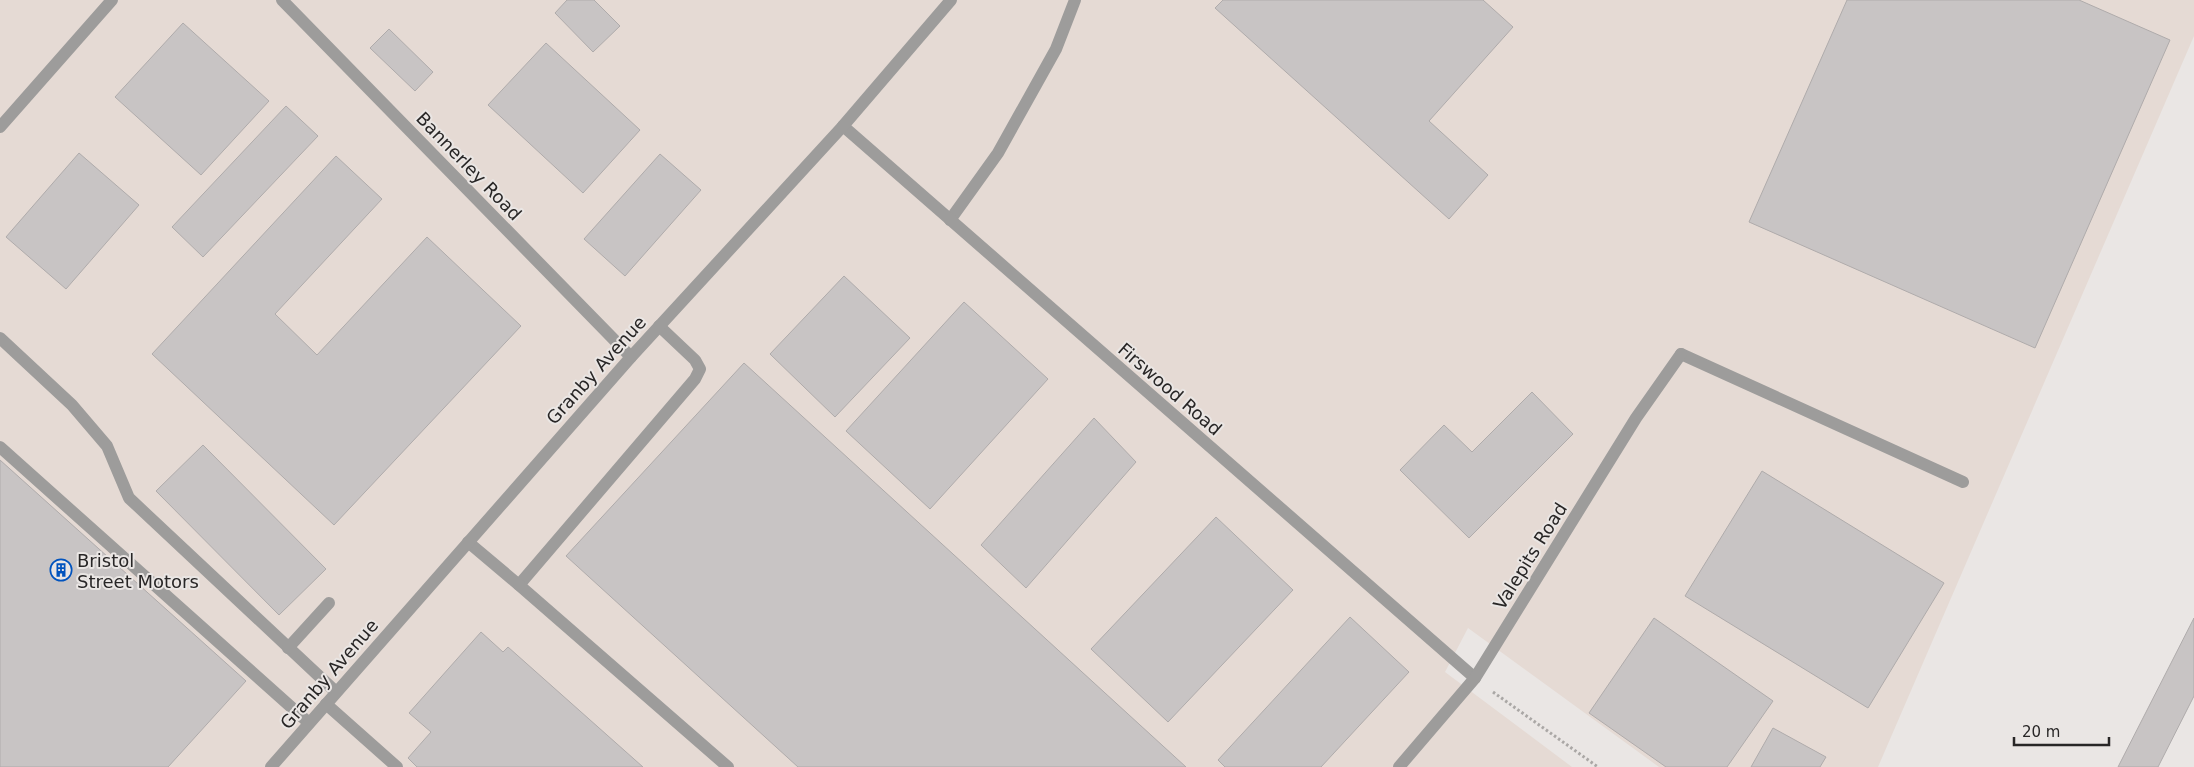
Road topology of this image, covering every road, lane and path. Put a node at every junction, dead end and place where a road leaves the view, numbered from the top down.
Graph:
1 (112, 0) edge
2 (282, 0) edge
3 (951, 0) edge
4 (1075, 0) edge
5 (843, 126) junction
6 (0, 127) edge
7 (950, 220) junction
8 (659, 326) junction
9 (0, 338) edge
10 (631, 357) junction
11 (0, 447) edge
12 (1963, 482) dead end
13 (468, 542) junction
14 (519, 585) junction
15 (329, 603) dead end
16 (288, 648) junction
17 (1475, 678) junction
18 (1490, 690) dead end
19 (336, 692) junction
20 (326, 704) junction
21 (309, 723) junction
22 (271, 767) edge
23 (397, 767) edge
24 (728, 767) edge
25 (1399, 767) edge
26 (1598, 767) edge

1 - 6 street
2 - 10 street, Bannerley Road
3 - 5 street, Granby Avenue
4 - 7 street
5 - 7 street, Firswood Road
5 - 8 street, Granby Avenue
7 - 17 street, Firswood Road
8 - 10 street, Granby Avenue
8 - 14 street
9 - 16 street
10 - 13 street, Granby Avenue
11 - 21 street
12 - 17 street, Valepits Road
13 - 14 street
13 - 19 street, Granby Avenue
14 - 24 street
15 - 16 street
16 - 19 street
17 - 25 street, Valepits Road
18 - 26 path
19 - 20 street, Granby Avenue
20 - 21 street, Granby Avenue
20 - 23 street
21 - 22 street, Granby Avenue

